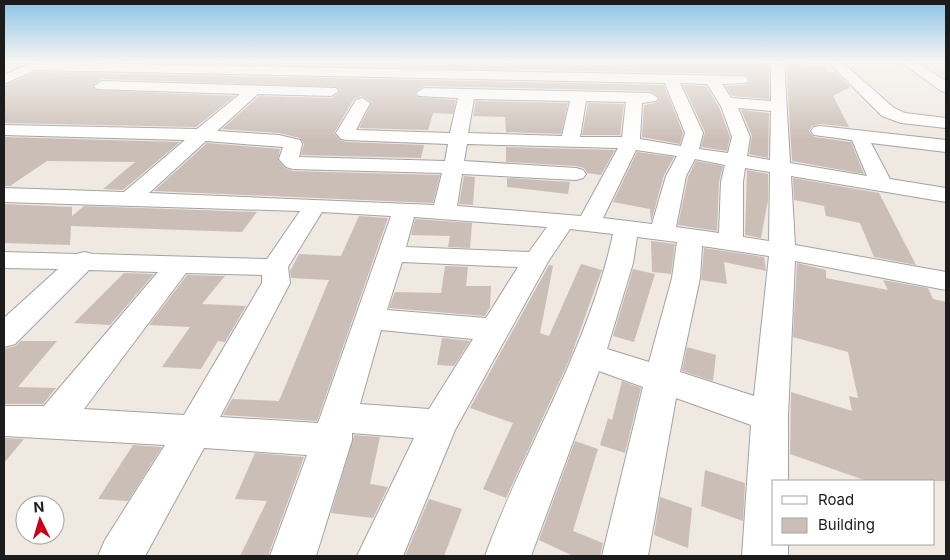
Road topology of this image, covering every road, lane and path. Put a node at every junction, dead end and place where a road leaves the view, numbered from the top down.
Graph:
1 (174, 88) edge
2 (274, 88) edge
3 (605, 88) edge
4 (675, 88) edge
5 (717, 88) edge
6 (776, 88) edge
7 (863, 88) edge
8 (253, 90) junction
9 (413, 93) dead end
10 (467, 94) junction
11 (579, 95) junction
12 (610, 96) junction
13 (726, 102) junction
14 (362, 103) dead end
15 (780, 108) junction
16 (946, 123) edge
17 (4, 130) edge
18 (820, 131) dead end
19 (199, 135) junction
20 (859, 136) junction
21 (457, 139) junction
22 (570, 142) junction
23 (630, 143) junction
24 (946, 146) edge
25 (688, 154) junction
26 (736, 162) junction
27 (455, 167) junction
28 (781, 169) junction
29 (576, 174) dead end
30 (882, 185) junction
31 (4, 195) edge
32 (946, 196) edge
33 (129, 199) junction
34 (316, 206) junction
35 (405, 209) junction
36 (444, 212) junction
37 (575, 223) junction
38 (626, 229) junction
39 (676, 235) junction
40 (731, 243) junction
41 (782, 250) junction
42 (393, 254) junction
43 (4, 260) edge
44 (84, 260) junction
45 (536, 260) junction
46 (178, 265) junction
47 (275, 267) junction
48 (946, 282) edge
49 (369, 319) junction
50 (496, 330) junction
51 (4, 336) edge
52 (589, 355) junction
53 (662, 381) junction
54 (770, 416) junction
55 (4, 421) edge
56 (53, 422) junction
57 (439, 425) junction
58 (336, 428) junction
59 (193, 432) junction
60 (121, 556) edge
61 (293, 556) edge
62 (380, 556) edge
63 (508, 556) edge
64 (625, 556) edge
65 (765, 556) edge

1 - 8 street
2 - 8 street
3 - 12 street
4 - 25 street
5 - 13 street
6 - 15 street
7 - 16 street
8 - 19 street
9 - 10 street
10 - 11 street
10 - 21 street
11 - 12 street
11 - 22 street
12 - 23 street
13 - 15 street
13 - 26 street
14 - 21 street
15 - 28 street
17 - 19 street
18 - 20 street
19 - 27 street
19 - 33 street
20 - 24 street
20 - 30 street
21 - 22 street
21 - 27 street
22 - 23 street
23 - 25 street
23 - 37 street
25 - 26 street
25 - 39 street
26 - 28 street
26 - 40 street
27 - 29 street
27 - 36 street
28 - 30 street
28 - 41 street
30 - 32 street
31 - 33 street
33 - 34 street
34 - 35 street
34 - 47 street
35 - 36 street
35 - 42 street
36 - 37 street
37 - 38 street
37 - 45 street
38 - 39 street
38 - 52 street
39 - 40 street
39 - 53 street
40 - 41 street
41 - 48 street
41 - 54 street
42 - 45 street
42 - 49 street
43 - 44 street
44 - 46 street
44 - 51 street
45 - 50 street
46 - 47 street
46 - 56 street
47 - 59 street
49 - 50 street
49 - 58 street
50 - 57 street
52 - 53 street
52 - 63 street
53 - 54 street
53 - 64 street
54 - 65 street
55 - 56 street
56 - 59 street
57 - 58 street
57 - 62 street
58 - 59 street
58 - 61 street
59 - 60 street

